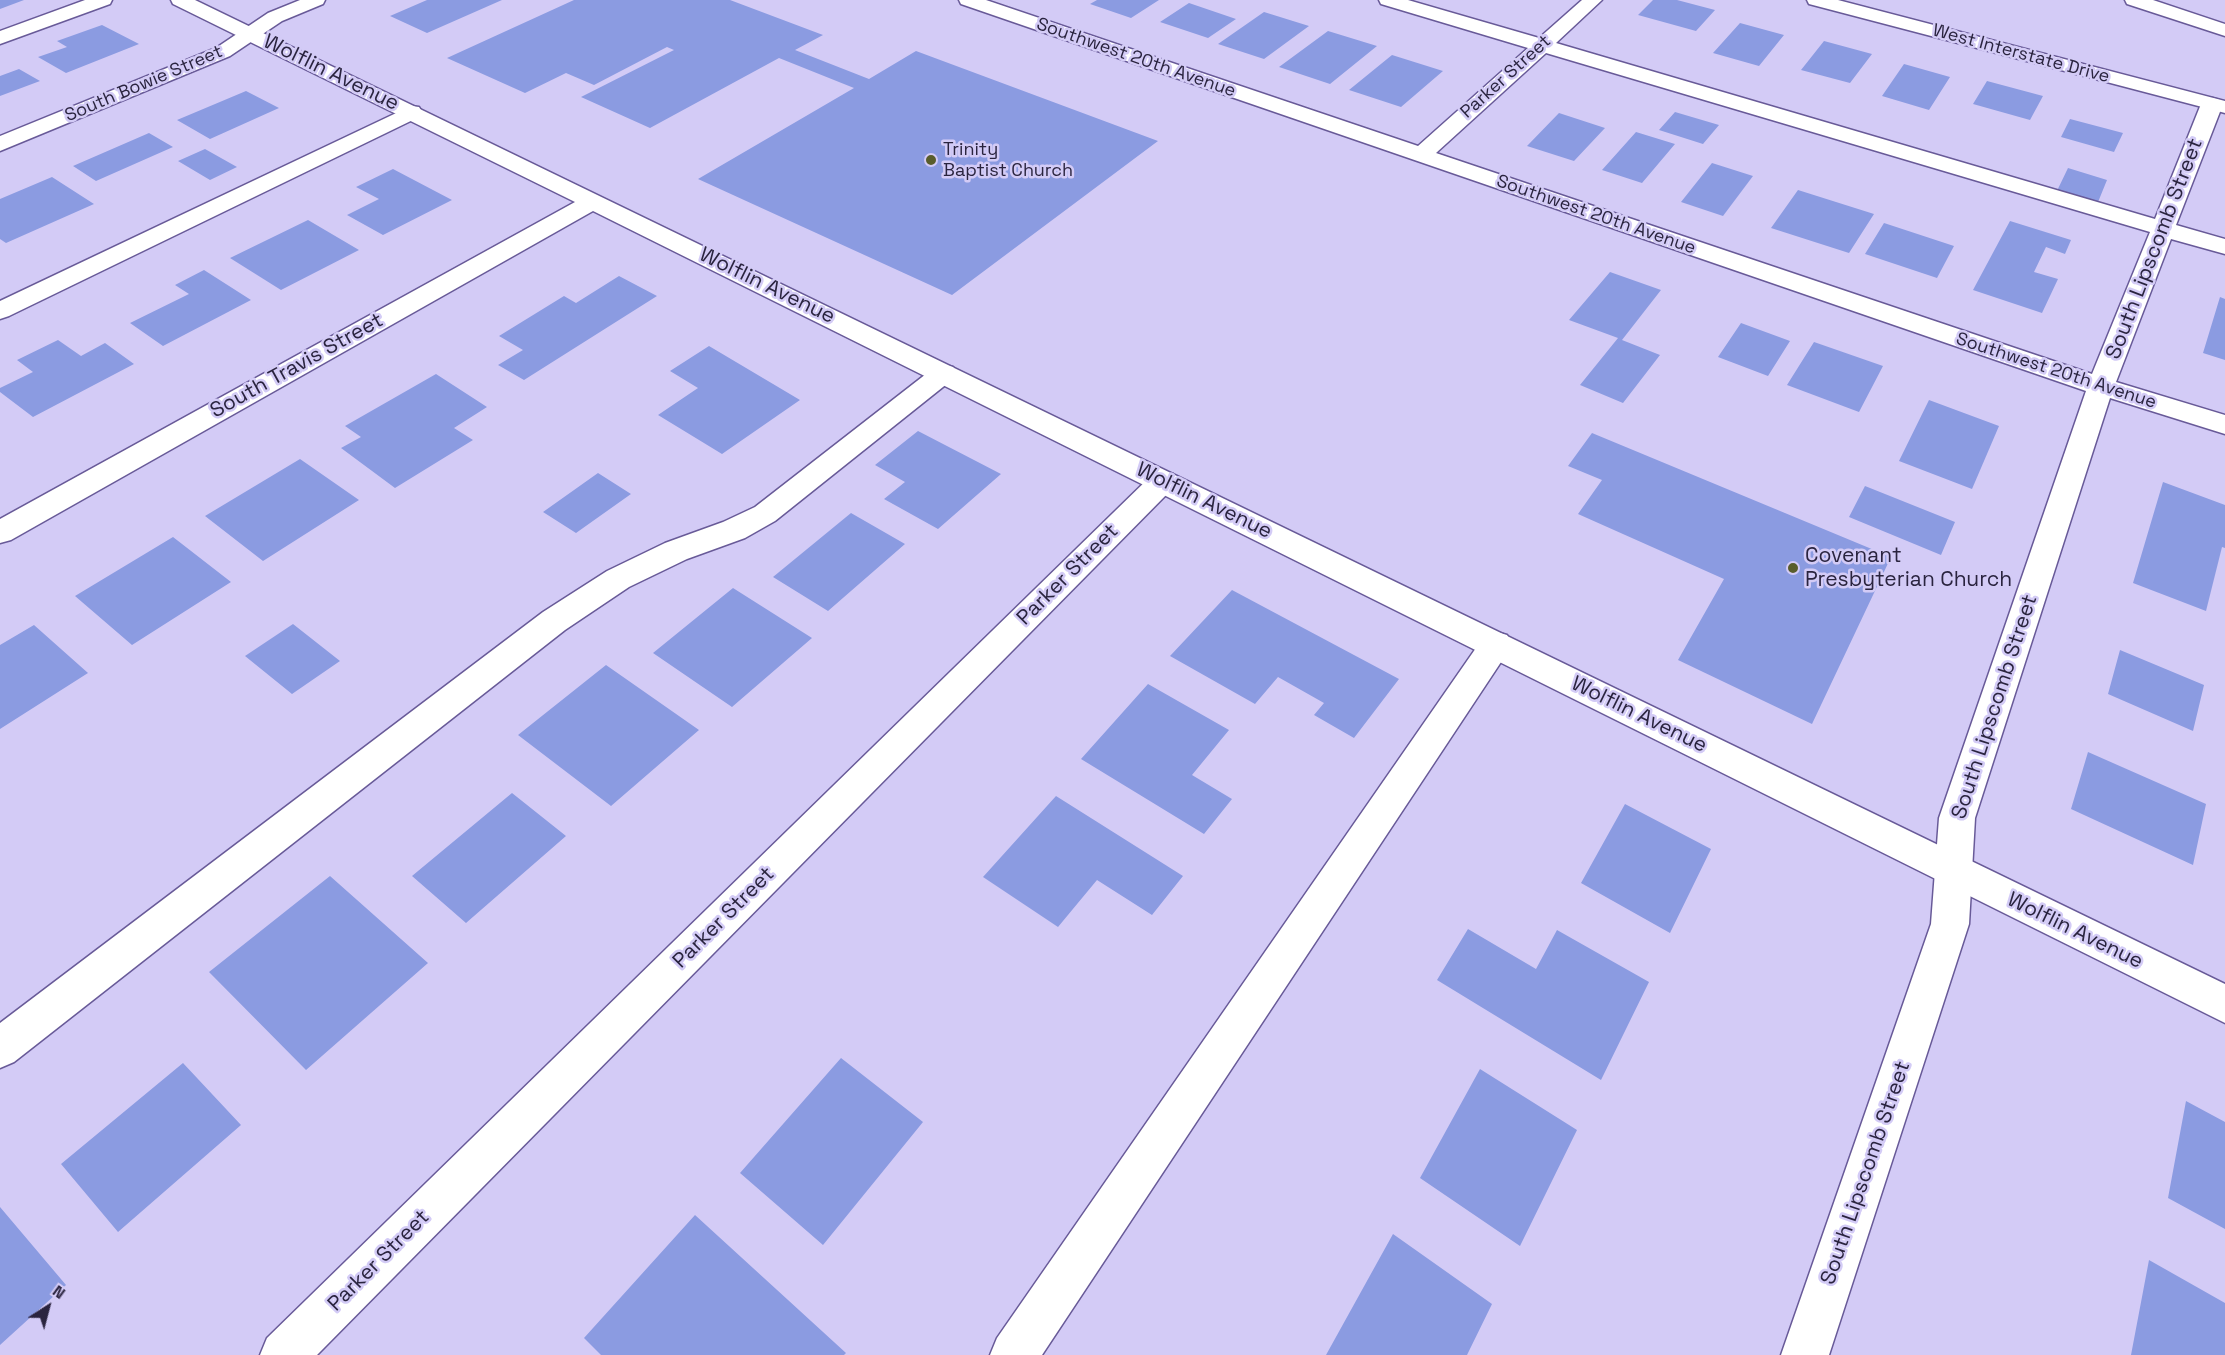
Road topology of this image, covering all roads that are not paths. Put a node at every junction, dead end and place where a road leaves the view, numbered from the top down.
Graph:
1 (103, 0) edge
2 (180, 0) edge
3 (316, 0) edge
4 (968, 0) edge
5 (1388, 0) edge
6 (1593, 0) edge
7 (1816, 0) edge
8 (2136, 0) edge
9 (2225, 28) edge
10 (250, 34) junction
11 (0, 38) edge
12 (1542, 45) junction
13 (2218, 105) edge
14 (411, 112) junction
15 (0, 144) edge
16 (1420, 155) junction
17 (593, 201) junction
18 (2163, 229) junction
19 (2225, 247) edge
20 (0, 311) edge
21 (945, 373) junction
22 (2101, 387) junction
23 (2225, 425) edge
24 (1163, 481) junction
25 (0, 532) edge
26 (1496, 644) junction
27 (1952, 870) junction
28 (2225, 1005) edge
29 (0, 1048) edge
30 (284, 1355) edge
31 (1014, 1355) edge
32 (1805, 1355) edge

1 - 11 main road
2 - 10 main road, Wolflin Avenue
3 - 10 main road, South Bowie Street
4 - 16 main road, Southwest 20th Avenue
5 - 12 main road
6 - 12 main road, Parker Street
7 - 13 main road, West Interstate Drive
8 - 9 main road
10 - 14 main road, Wolflin Avenue
10 - 15 main road, South Bowie Street
12 - 16 main road, Parker Street
12 - 18 main road
13 - 18 main road, South Lipscomb Street
14 - 17 main road, Wolflin Avenue
14 - 20 main road
16 - 22 main road, Southwest 20th Avenue
17 - 21 main road, Wolflin Avenue
17 - 25 main road, South Travis Street
18 - 19 main road
18 - 22 main road, South Lipscomb Street
21 - 24 main road, Wolflin Avenue
21 - 29 main road
22 - 23 main road, Southwest 20th Avenue
22 - 27 main road, South Lipscomb Street
24 - 26 main road, Wolflin Avenue
24 - 30 main road, Parker Street
26 - 27 main road, Wolflin Avenue
26 - 31 main road
27 - 28 main road, Wolflin Avenue
27 - 32 main road, South Lipscomb Street

